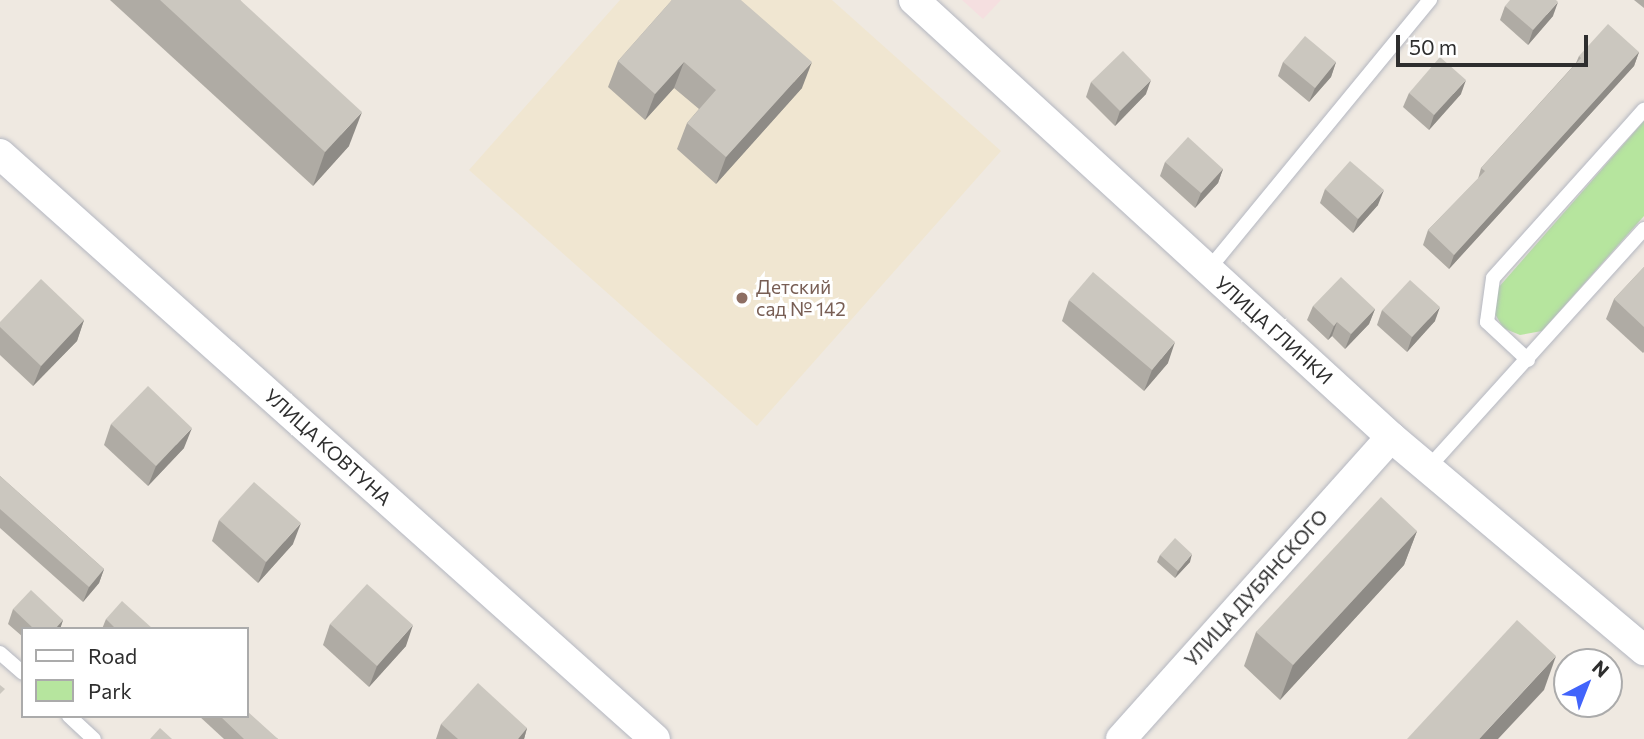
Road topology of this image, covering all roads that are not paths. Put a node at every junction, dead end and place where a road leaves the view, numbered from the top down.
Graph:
1 (914, 0) edge
2 (1430, 0) edge
3 (1644, 110) edge
4 (0, 154) edge
5 (1644, 229) edge
6 (1208, 270) junction
7 (1528, 360) junction
8 (1391, 437) junction
9 (1428, 468) junction
10 (1644, 650) edge
11 (0, 653) edge
12 (21, 671) edge
13 (71, 718) edge
14 (94, 739) edge
15 (656, 739) edge
16 (1121, 739) edge

1 - 6 street, УЛИЦА ГЛИНКИ
2 - 6 lane
3 - 7 lane
4 - 15 street, УЛИЦА КОВТУНА
5 - 7 lane
6 - 8 street, УЛИЦА ГЛИНКИ
7 - 9 lane
8 - 9 street, УЛИЦА ГЛИНКИ
8 - 16 street, УЛИЦА ДУБЯНСКОГО
9 - 10 street, УЛИЦА ГЛИНКИ
11 - 12 lane
13 - 14 lane

